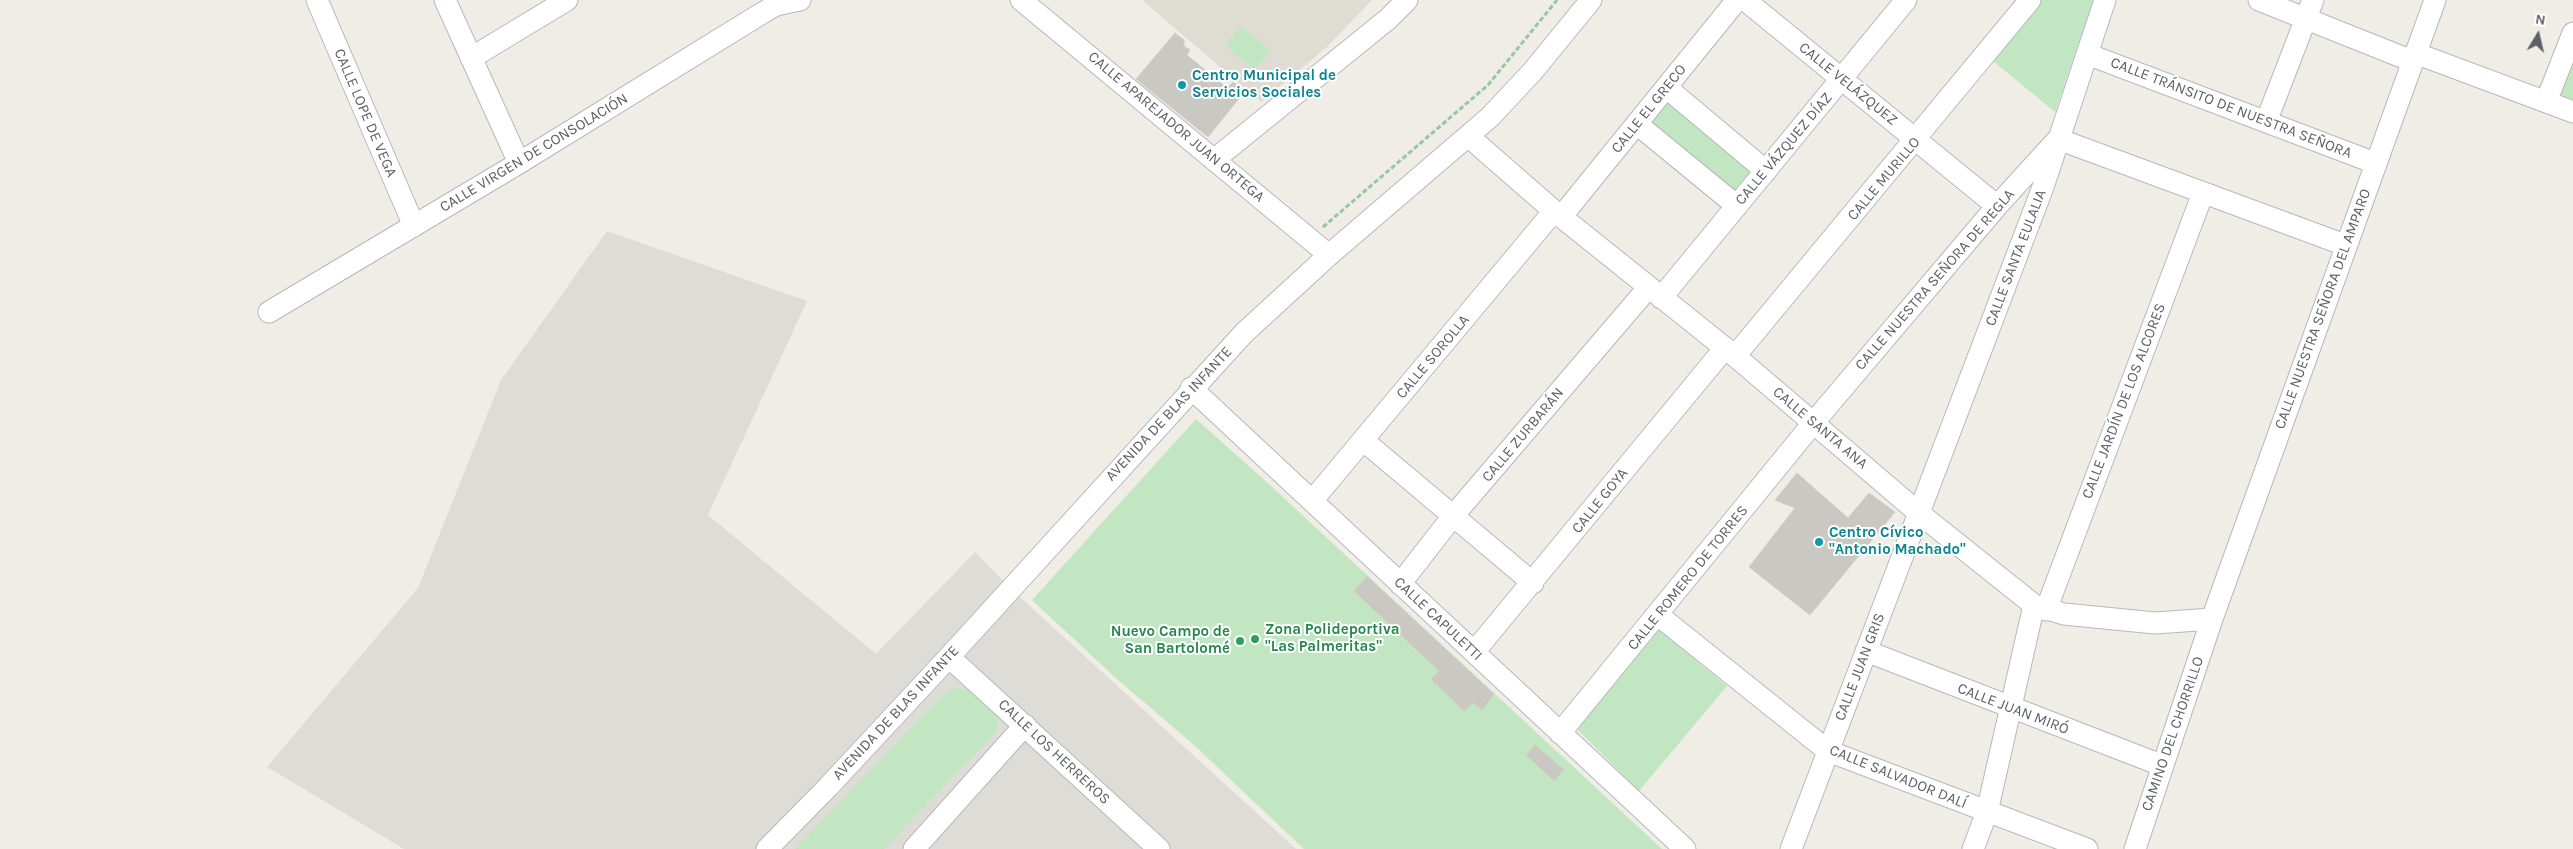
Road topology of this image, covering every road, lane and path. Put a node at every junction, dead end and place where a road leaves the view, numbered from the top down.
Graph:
1 (317, 0) edge
2 (445, 0) edge
3 (567, 0) edge
4 (800, 0) edge
5 (1022, 0) edge
6 (1407, 0) edge
7 (1557, 0) edge
8 (1591, 0) edge
9 (1737, 0) edge
10 (1745, 0) edge
11 (1906, 0) edge
12 (2030, 0) edge
13 (2105, 0) edge
14 (2260, 0) edge
15 (2435, 0) edge
16 (774, 3) edge
17 (2309, 9) edge
18 (2573, 33) edge
19 (2087, 54) junction
20 (2414, 57) junction
21 (471, 58) junction
22 (1842, 79) junction
23 (1666, 88) junction
24 (2546, 102) junction
25 (2573, 112) edge
26 (2266, 122) junction
27 (1637, 124) junction
28 (1468, 136) junction
29 (1917, 139) junction
30 (2058, 139) junction
31 (1215, 159) junction
32 (519, 162) junction
33 (2375, 163) junction
34 (1766, 171) junction
35 (2203, 193) junction
36 (1737, 206) junction
37 (1997, 206) junction
38 (1558, 214) junction
39 (414, 226) junction
40 (1310, 239) junction
41 (2345, 245) junction
42 (1329, 255) junction
43 (1654, 293) junction
44 (269, 312) dead end
45 (1730, 352) junction
46 (1192, 388) junction
47 (1814, 422) junction
48 (1364, 440) junction
49 (1312, 501) junction
50 (1920, 514) junction
51 (1453, 516) junction
52 (1533, 583) junction
53 (1400, 584) junction
54 (2040, 607) junction
55 (1658, 615) junction
56 (2212, 619) junction
57 (1866, 651) junction
58 (1474, 652) junction
59 (949, 657) junction
60 (2009, 708) junction
61 (1025, 725) junction
62 (1560, 733) junction
63 (1828, 751) junction
64 (2162, 766) junction
65 (1987, 812) junction
66 (767, 849) edge
67 (914, 849) edge
68 (1159, 849) edge
69 (1686, 849) edge
70 (1791, 849) edge
71 (1973, 849) edge
72 (2087, 849) edge
73 (2135, 849) edge

1 - 39 street, CALLE LOPE DE VEGA
2 - 21 street
3 - 21 street
4 - 16 street, CALLE VIRGEN DE CONSOLACIÓN
5 - 31 street, CALLE APAREJADOR JUAN ORTEGA
6 - 31 street
7 - 40 path
8 - 28 street, AVENIDA DE BLAS INFANTE
9 - 23 street, CALLE EL GRECO
10 - 22 street, CALLE VELÁZQUEZ
11 - 22 street, CALLE VÁZQUEZ DÍAZ
12 - 29 street, CALLE MURILLO
13 - 19 street, CALLE SANTA EULALIA
14 - 17 street
15 - 20 street, CALLE NUESTRA SEÑORA DEL AMPARO
16 - 32 street, CALLE VIRGEN DE CONSOLACIÓN
17 - 20 street
17 - 26 street
18 - 24 street
19 - 26 street, CALLE TRÁNSITO DE NUESTRA SEÑORA
19 - 30 street, CALLE SANTA EULALIA
20 - 24 street
20 - 33 street, CALLE NUESTRA SEÑORA DEL AMPARO
21 - 32 street
22 - 29 street, CALLE VELÁZQUEZ
22 - 34 street, CALLE VÁZQUEZ DÍAZ
23 - 27 street, CALLE EL GRECO
23 - 34 street
24 - 25 street
26 - 33 street, CALLE TRÁNSITO DE NUESTRA SEÑORA
27 - 36 street
27 - 38 street, CALLE EL GRECO
28 - 38 street, CALLE SANTA ANA
28 - 42 street, AVENIDA DE BLAS INFANTE
29 - 37 street, CALLE VELÁZQUEZ
29 - 45 street, CALLE MURILLO
30 - 35 street
30 - 37 street, CALLE NUESTRA SEÑORA DE REGLA
30 - 50 street, CALLE SANTA EULALIA
31 - 40 street, CALLE APAREJADOR JUAN ORTEGA
32 - 39 street, CALLE VIRGEN DE CONSOLACIÓN
33 - 41 street, CALLE NUESTRA SEÑORA DEL AMPARO
34 - 36 street, CALLE VÁZQUEZ DÍAZ
35 - 41 street
35 - 54 street, CALLE JARDÍN DE LOS ALCORES
36 - 43 street, CALLE VÁZQUEZ DÍAZ
37 - 47 street, CALLE NUESTRA SEÑORA DE REGLA
38 - 43 street, CALLE SANTA ANA
38 - 48 street, CALLE SOROLLA
39 - 44 street, CALLE VIRGEN DE CONSOLACIÓN
40 - 42 street, CALLE APAREJADOR JUAN ORTEGA
41 - 56 street, CALLE NUESTRA SEÑORA DEL AMPARO
42 - 46 street, AVENIDA DE BLAS INFANTE
43 - 45 street, CALLE SANTA ANA
43 - 51 street, CALLE ZURBARÁN
45 - 47 street, CALLE SANTA ANA
45 - 52 street, CALLE GOYA
46 - 49 street, CALLE CAPULETTI
46 - 59 street, AVENIDA DE BLAS INFANTE
47 - 50 street, CALLE SANTA ANA
47 - 55 street, CALLE ROMERO DE TORRES
48 - 49 street, CALLE SOROLLA
48 - 51 street
49 - 53 street, CALLE CAPULETTI
50 - 54 street, CALLE SANTA ANA
50 - 57 street, CALLE JUAN GRIS
51 - 52 street
51 - 53 street, CALLE ZURBARÁN
52 - 58 street, CALLE GOYA
53 - 58 street, CALLE CAPULETTI
54 - 56 street, CALLE SANTA ANA
54 - 60 street, CALLE JARDÍN DE LOS ALCORES
55 - 62 street, CALLE ROMERO DE TORRES
55 - 63 street, CALLE SALVADOR DALÍ
56 - 64 street, CAMINO DEL CHORRILLO
57 - 60 street, CALLE JUAN MIRÓ
57 - 63 street, CALLE JUAN GRIS
58 - 62 street, CALLE CAPULETTI
59 - 61 street, CALLE LOS HERREROS
59 - 66 street, AVENIDA DE BLAS INFANTE
60 - 64 street, CALLE JUAN MIRÓ
60 - 65 street, CALLE JARDÍN DE LOS ALCORES
61 - 67 street
61 - 68 street, CALLE LOS HERREROS
62 - 69 street, CALLE CAPULETTI
63 - 65 street, CALLE SALVADOR DALÍ
63 - 70 street, CALLE JUAN GRIS
64 - 73 street, CAMINO DEL CHORRILLO
65 - 71 street, CALLE JARDÍN DE LOS ALCORES
65 - 72 street, CALLE SALVADOR DALÍ

